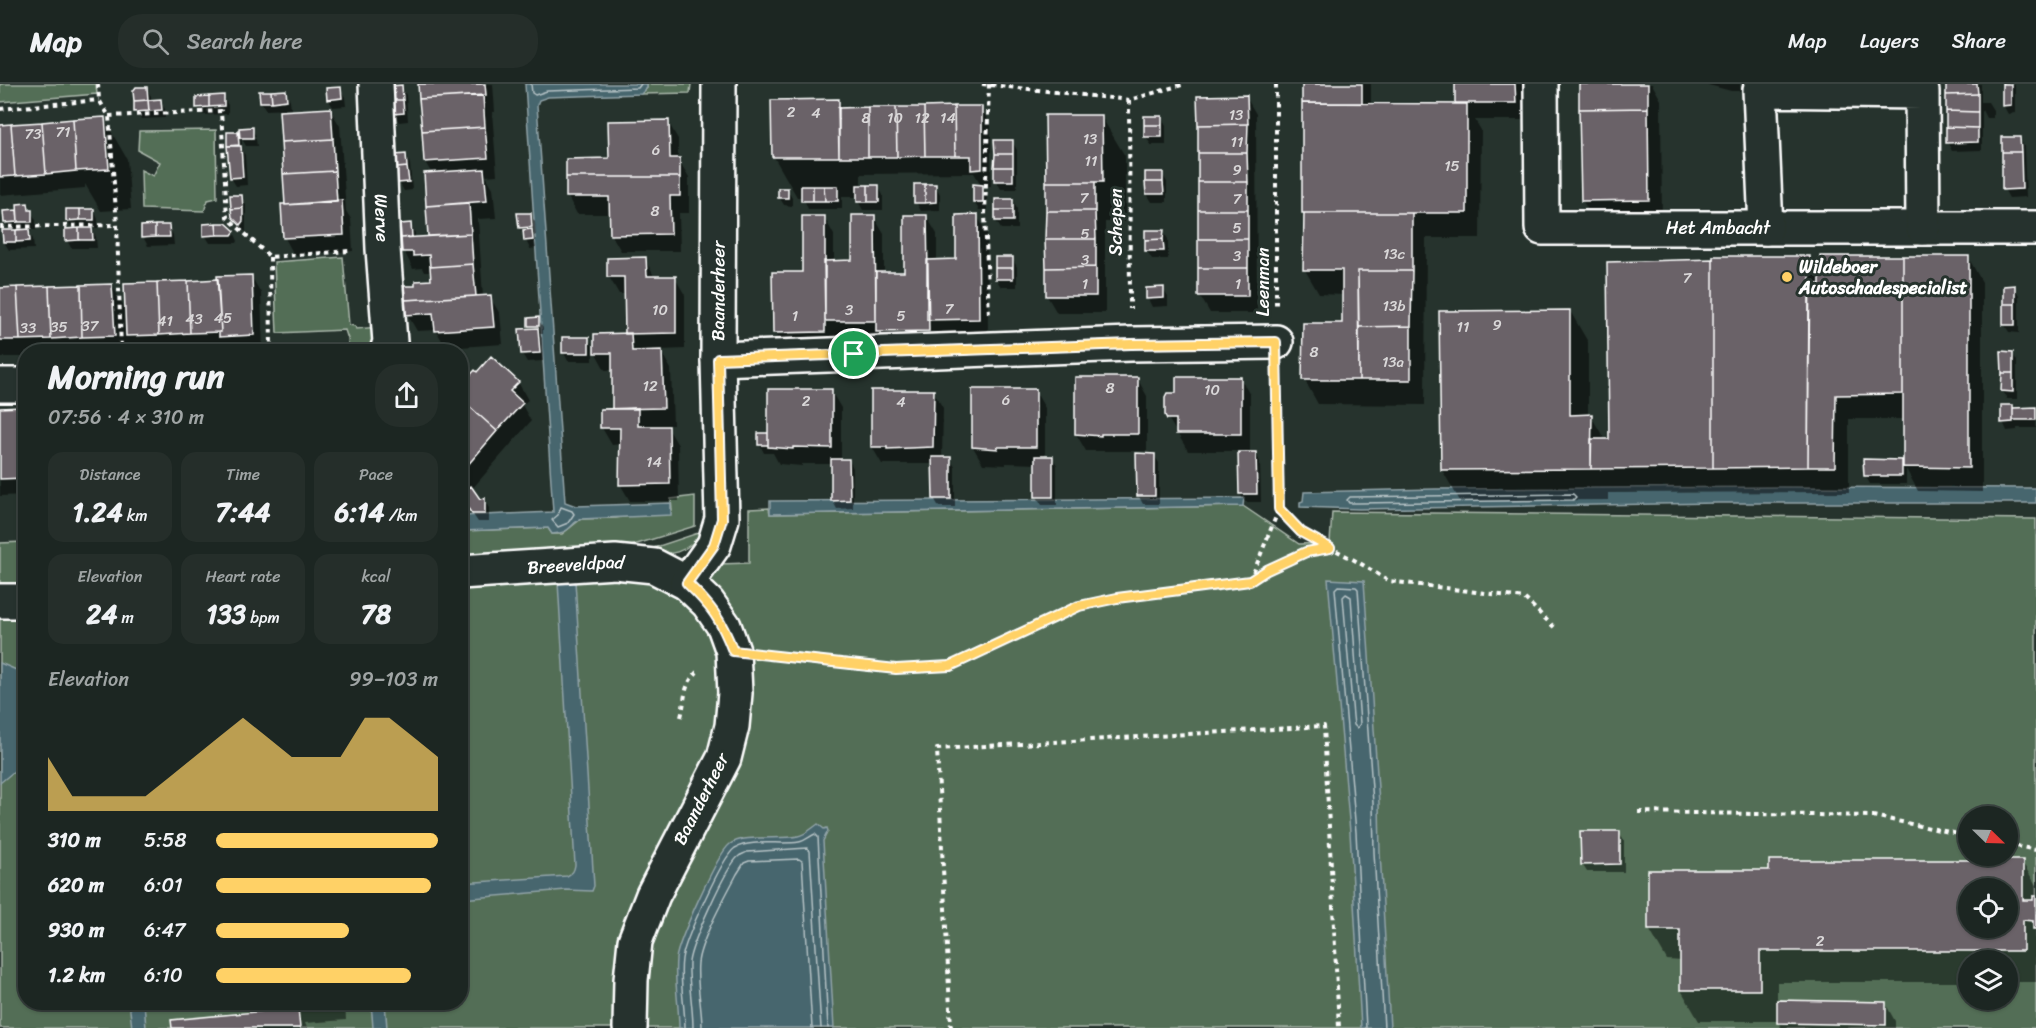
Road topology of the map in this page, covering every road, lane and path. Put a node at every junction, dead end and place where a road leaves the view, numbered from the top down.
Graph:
1 (98, 84) edge
2 (376, 84) edge
3 (718, 84) edge
4 (982, 84) edge
5 (1185, 84) edge
6 (1276, 84) edge
7 (1541, 84) edge
8 (989, 85) edge
9 (99, 100) junction
10 (1129, 100) junction
11 (0, 109) edge
12 (109, 116) junction
13 (117, 225) junction
14 (0, 227) edge
15 (1766, 228) junction
16 (1923, 228) junction
17 (2036, 228) edge
18 (383, 249) junction
19 (270, 256) junction
20 (1276, 342) junction
21 (121, 344) edge
22 (271, 344) edge
23 (389, 344) edge
24 (1131, 344) junction
25 (990, 349) junction
26 (718, 359) junction
27 (18, 385) edge
28 (0, 386) edge
29 (1279, 509) junction
30 (1330, 548) junction
31 (468, 571) edge
32 (1250, 581) junction
33 (687, 583) junction
34 (0, 601) edge
35 (18, 601) edge
36 (1555, 628) dead end
37 (733, 651) junction
38 (1638, 812) dead end
39 (1958, 834) edge
40 (2018, 846) edge
41 (2036, 850) edge
42 (630, 1028) edge
43 (951, 1028) edge
44 (1339, 1028) edge

1 - 9 path
2 - 18 street, Werve
3 - 26 street, Baanderheer
4 - 8 path
5 - 10 path
6 - 20 path, Leenman
7 - 15 street, Het Ambacht
8 - 10 path
8 - 25 path
9 - 11 path
9 - 12 path
10 - 24 path, Schepen
12 - 13 path
12 - 19 path
13 - 14 path
13 - 21 path
15 - 16 street, Het Ambacht
15 - 16 street
16 - 17 street, Het Ambacht
18 - 19 path
18 - 23 street, Werve
19 - 22 path
20 - 24 street
20 - 29 path, Leenman
24 - 25 street
25 - 26 street
26 - 33 street, Baanderheer
27 - 28 street
29 - 30 path
29 - 32 path, Leenman
30 - 32 path
30 - 36 path
31 - 33 street, Breeveldpad
32 - 37 path
33 - 37 street, Baanderheer
34 - 35 street
37 - 42 street, Baanderheer
38 - 39 path
40 - 41 path
43 - 44 path

